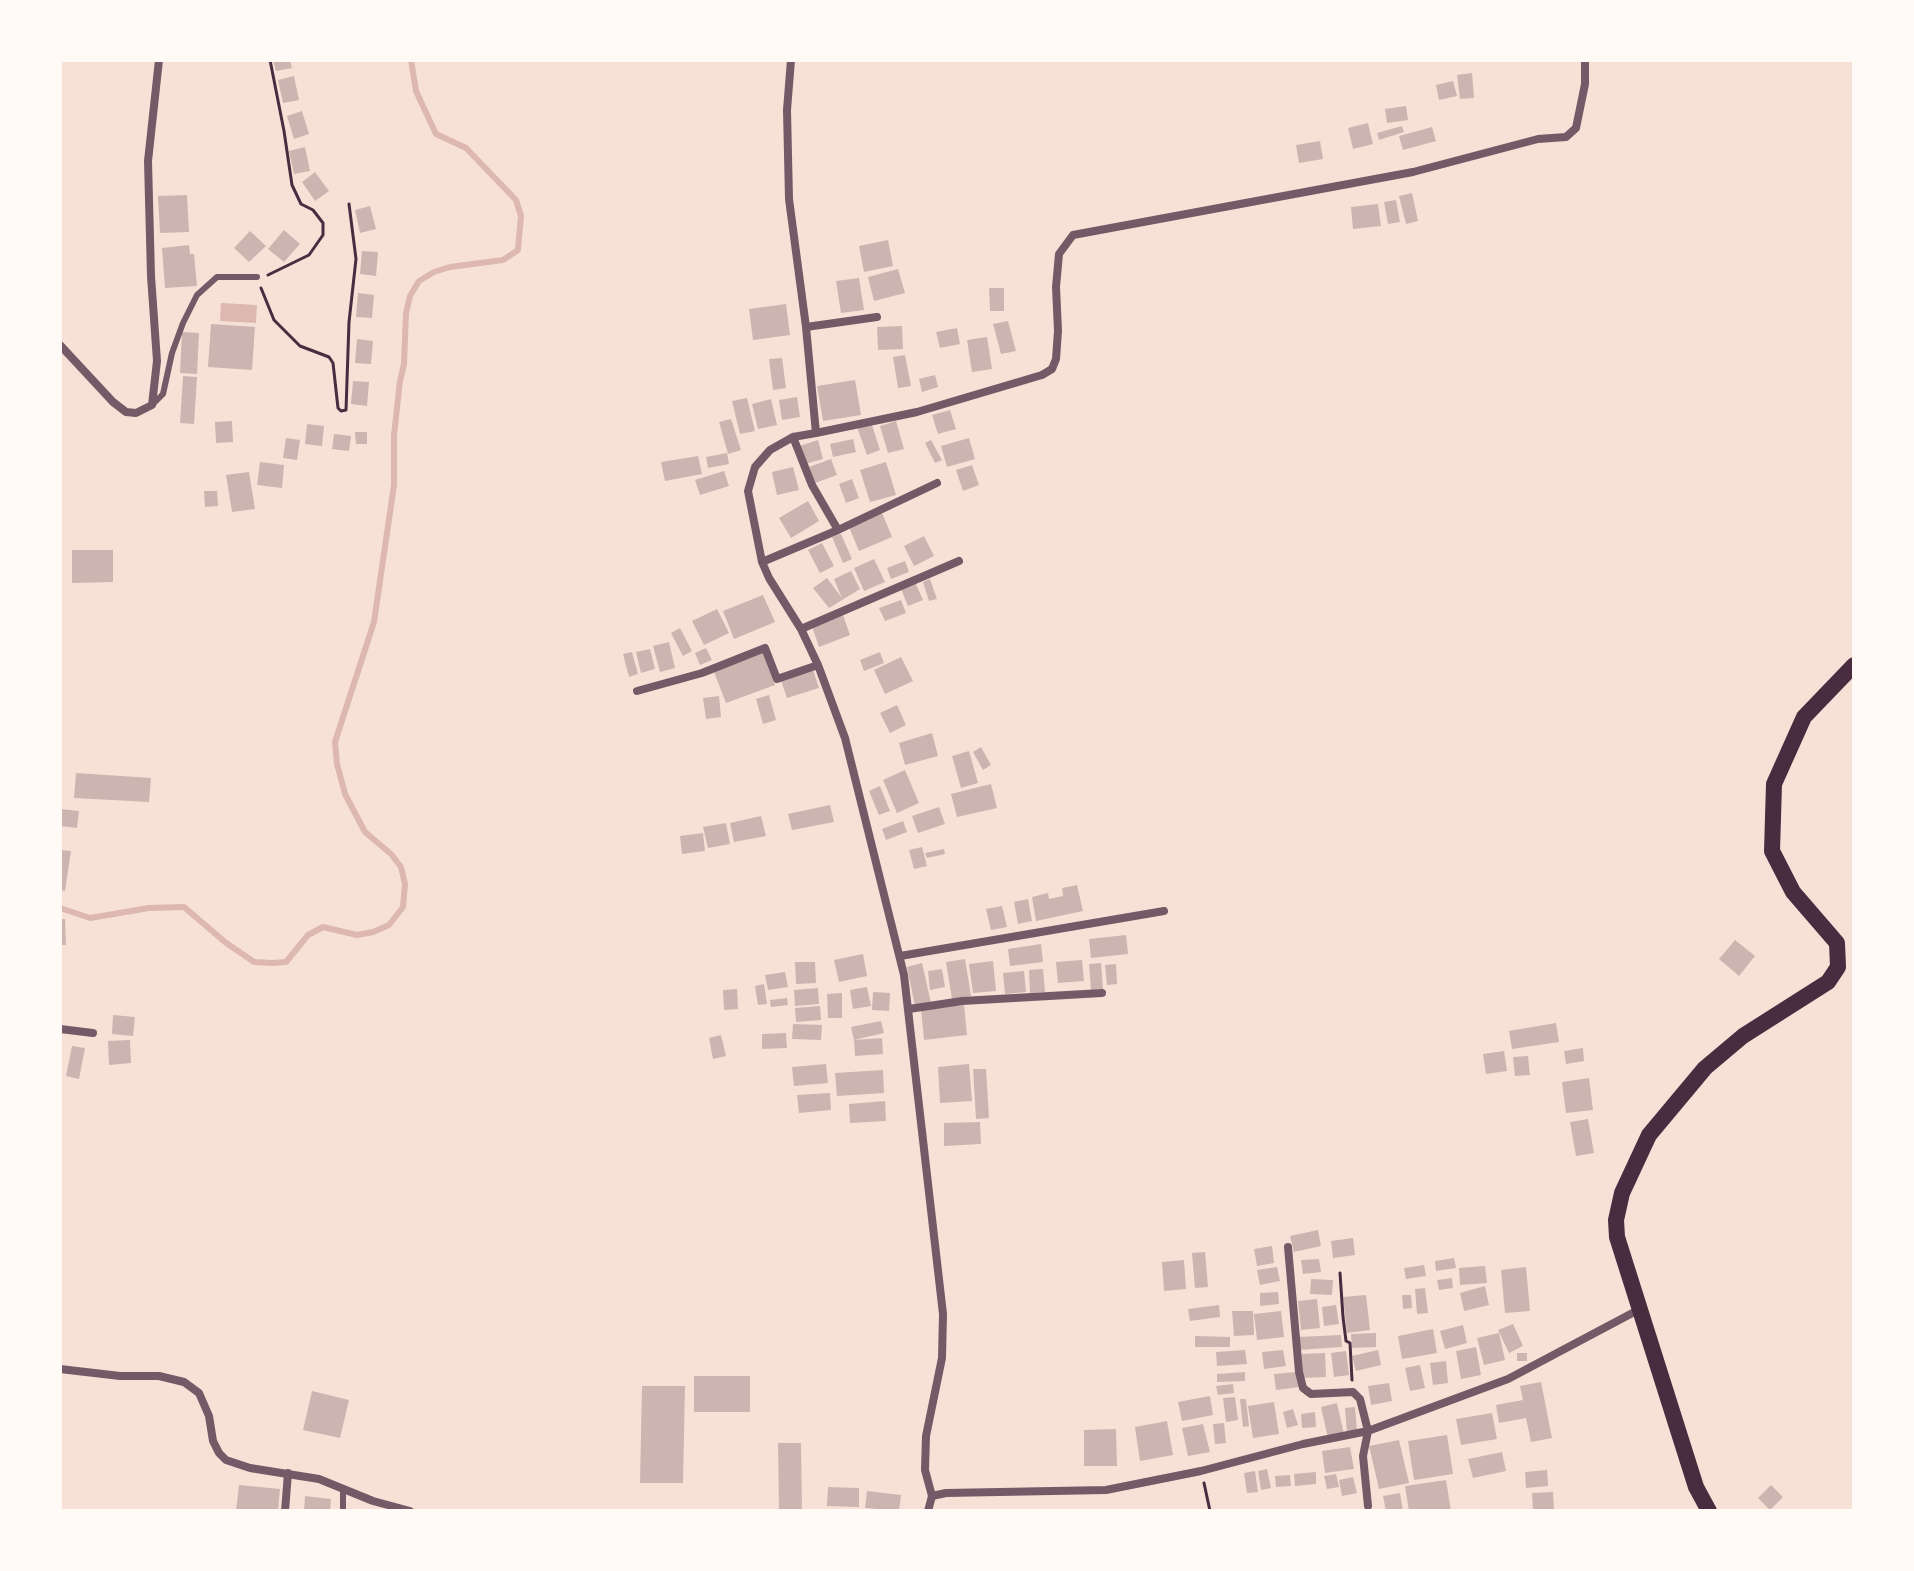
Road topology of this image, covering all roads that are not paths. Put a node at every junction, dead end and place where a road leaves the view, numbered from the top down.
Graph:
1 (159, 60) edge
2 (791, 60) edge
3 (1585, 60) edge
4 (257, 277) road end
5 (877, 317) dead end
6 (806, 327) junction
7 (60, 345) edge
8 (152, 405) junction
9 (816, 433) junction
10 (793, 437) junction
11 (937, 483) dead end
12 (838, 530) junction
13 (959, 561) dead end
14 (762, 562) junction
15 (801, 629) junction
16 (818, 665) junction
17 (1854, 665) edge
18 (637, 691) dead end
19 (1164, 911) dead end
20 (900, 956) junction
21 (1102, 993) dead end
22 (909, 1009) junction
23 (60, 1029) edge
24 (93, 1033) dead end
25 (1288, 1247) dead end
26 (1640, 1309) junction
27 (60, 1369) edge
28 (1368, 1431) junction
29 (288, 1473) junction
30 (343, 1488) junction
31 (932, 1496) junction
32 (1368, 1506) dead end
33 (285, 1511) edge
34 (343, 1511) edge
35 (410, 1511) edge
36 (928, 1511) edge
37 (1709, 1511) edge

1 - 8 street
2 - 6 street
3 - 9 street
4 - 8 lane
5 - 6 street
6 - 9 street
7 - 8 street
9 - 10 street
10 - 12 street
10 - 14 street
11 - 12 street
12 - 14 street
13 - 15 street
14 - 15 street
15 - 16 street
16 - 18 street
16 - 20 street
17 - 26 main road
19 - 20 street
20 - 22 street
21 - 22 street
22 - 31 street
23 - 24 street
25 - 28 street
26 - 28 street
26 - 37 main road
27 - 29 street
28 - 31 street
28 - 32 street
29 - 30 street
29 - 33 street
30 - 34 lane
30 - 35 street
31 - 36 street

